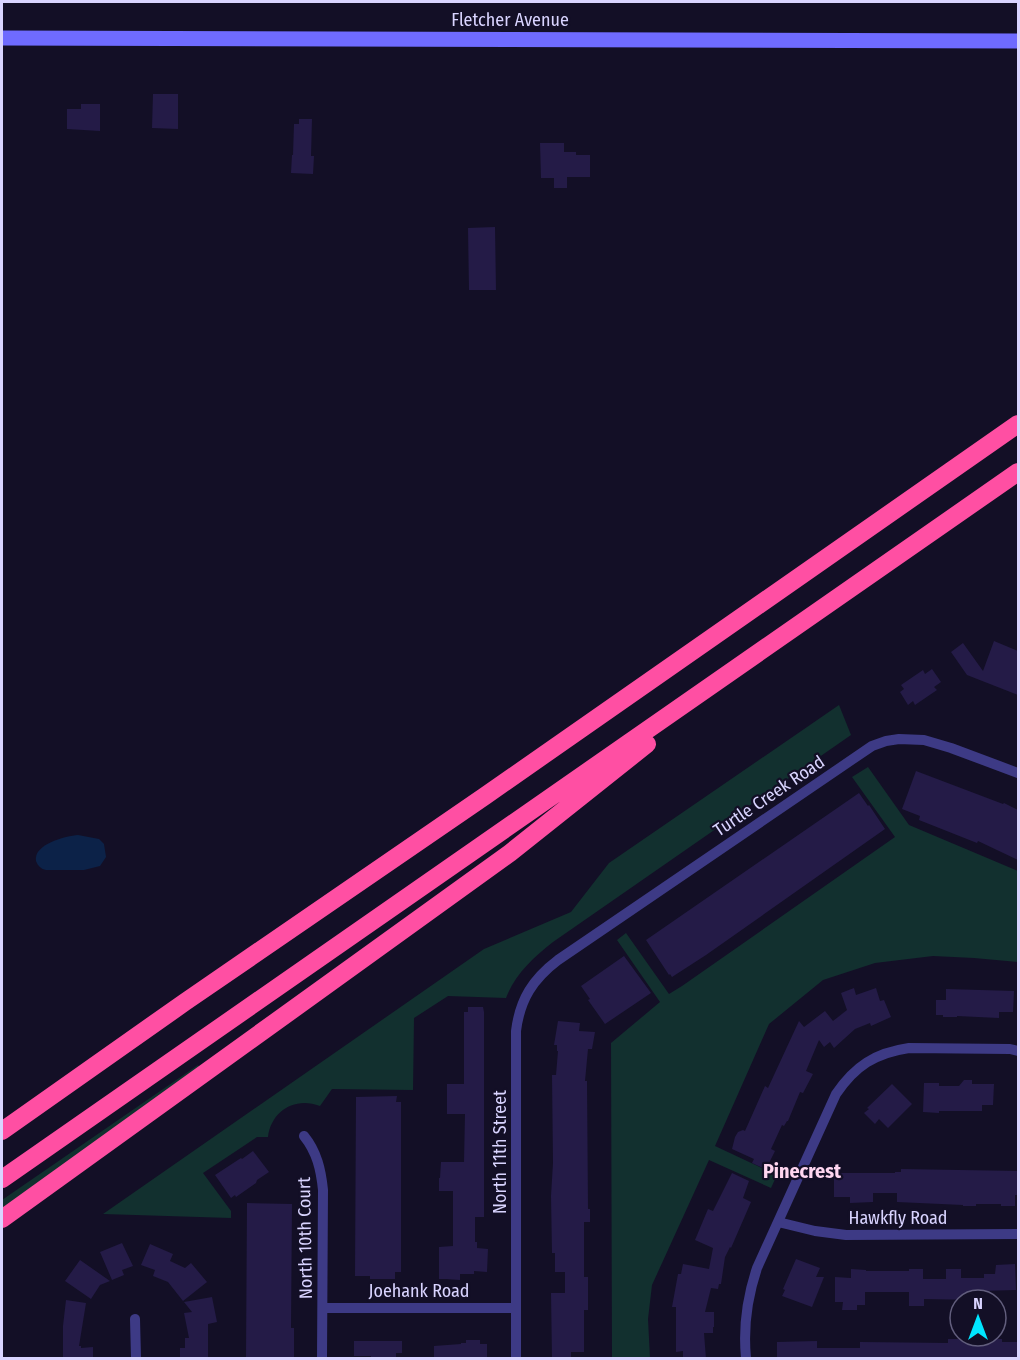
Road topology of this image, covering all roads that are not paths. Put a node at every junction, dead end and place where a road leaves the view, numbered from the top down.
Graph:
1 (2, 38) edge
2 (1018, 41) edge
3 (1018, 424) edge
4 (1018, 472) edge
5 (791, 630) junction
6 (1018, 773) edge
7 (558, 960) joint
8 (1018, 1052) edge
9 (102, 1061) junction
10 (2, 1122) edge
11 (2, 1131) edge
12 (304, 1136) dead end
13 (2, 1179) edge
14 (2, 1220) edge
15 (778, 1222) junction
16 (1018, 1234) edge
17 (323, 1308) junction
18 (516, 1308) junction
19 (135, 1319) dead end
20 (135, 1359) edge
21 (322, 1359) edge
22 (516, 1359) edge
23 (746, 1359) edge

1 - 2 street, Fletcher Avenue
3 - 9 highway
4 - 5 highway
5 - 13 highway
5 - 14 highway
6 - 7 street, Turtle Creek Road
7 - 18 street, North 11th Street
8 - 15 street
9 - 10 highway
9 - 11 highway
12 - 17 street, North 10th Court
15 - 16 street, Hawkfly Road
15 - 23 street
17 - 18 street, Joehank Road
17 - 21 street, North 10th Court
18 - 22 street, North 11th Street
19 - 20 street

